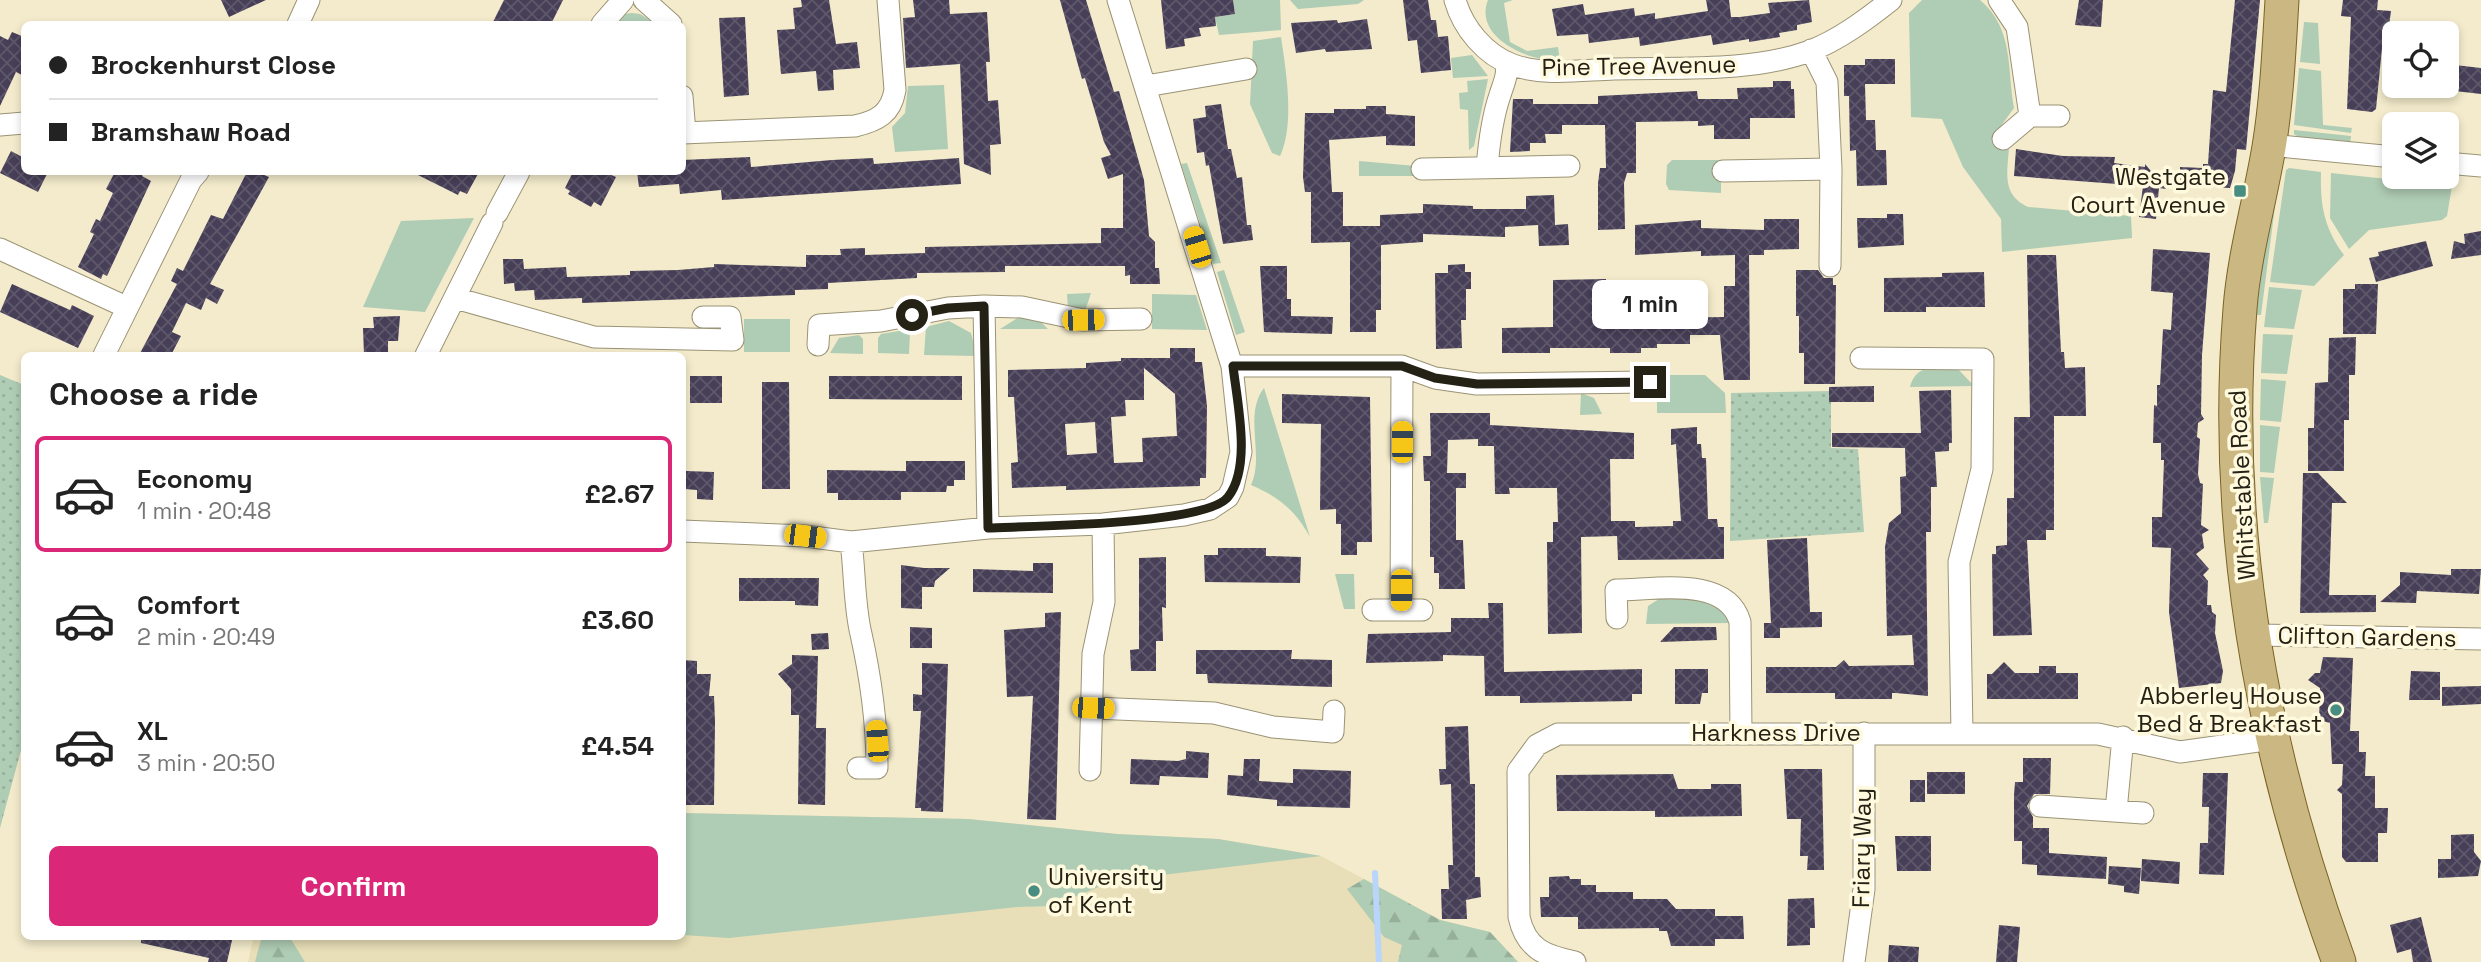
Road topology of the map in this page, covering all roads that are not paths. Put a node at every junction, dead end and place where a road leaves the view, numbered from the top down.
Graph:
1 (309, 0) edge
2 (624, 0) edge
3 (645, 0) edge
4 (888, 0) edge
5 (1118, 0) edge
6 (1455, 0) edge
7 (1891, 0) edge
8 (2283, 0) edge
9 (2005, 2) edge
10 (299, 21) edge
11 (605, 21) edge
12 (668, 21) edge
13 (1811, 50) junction
14 (1506, 62) junction
15 (1247, 68) dead end
16 (1146, 86) junction
17 (2030, 116) junction
18 (2059, 116) dead end
19 (21, 123) edge
20 (0, 125) edge
21 (686, 133) edge
22 (2003, 139) dead end
23 (2269, 145) junction
24 (2382, 156) edge
25 (2459, 164) edge
26 (1569, 166) dead end
27 (2481, 166) edge
28 (1488, 168) junction
29 (1422, 169) dead end
30 (1831, 169) junction
31 (1723, 171) dead end
32 (188, 175) edge
33 (522, 178) edge
34 (0, 249) edge
35 (1830, 266) dead end
36 (455, 298) junction
37 (984, 306) junction
38 (126, 307) junction
39 (703, 317) dead end
40 (1141, 320) dead end
41 (818, 345) dead end
42 (105, 352) edge
43 (428, 352) edge
44 (1861, 358) dead end
45 (1233, 366) junction
46 (1402, 366) junction
47 (1650, 382) dead end
48 (1103, 524) junction
49 (988, 528) junction
50 (686, 531) edge
51 (851, 542) junction
52 (1373, 610) dead end
53 (1617, 618) dead end
54 (2253, 635) junction
55 (2481, 639) edge
56 (1093, 708) junction
57 (1334, 711) dead end
58 (1864, 733) junction
59 (1962, 733) junction
60 (1741, 734) junction
61 (2123, 737) junction
62 (2273, 739) junction
63 (858, 768) dead end
64 (1090, 770) dead end
65 (2040, 806) dead end
66 (2116, 811) junction
67 (2143, 813) dead end
68 (1575, 962) edge
69 (1854, 962) edge
70 (2339, 962) edge

1 - 10 street
2 - 11 street
3 - 12 street
4 - 21 street
5 - 16 street
6 - 14 street, Pine Tree Avenue
7 - 13 street, Pine Tree Avenue
8 - 23 main road, Whitstable Road
9 - 17 street
13 - 14 street, Pine Tree Avenue
13 - 30 street
14 - 28 street
15 - 16 street
16 - 45 street
17 - 18 street
17 - 22 street
19 - 20 street
23 - 24 street
23 - 54 main road, Whitstable Road
25 - 27 street
26 - 28 street
28 - 29 street
30 - 31 street
30 - 35 street
32 - 38 street
33 - 36 street
34 - 38 street
36 - 39 street
36 - 43 street
37 - 40 street
37 - 41 street
37 - 49 street
38 - 42 street
44 - 59 street
45 - 46 street
45 - 48 street
46 - 47 street
46 - 52 street
48 - 49 street
48 - 56 street
49 - 51 street
50 - 51 street
51 - 63 street
53 - 60 street
54 - 55 street, Clifton Gardens
54 - 62 main road, Whitstable Road
56 - 57 street
56 - 64 street
58 - 59 street, Harkness Drive
58 - 60 street, Harkness Drive
58 - 69 street, Friary Way
59 - 61 street, Harkness Drive
60 - 68 street, Harkness Drive
61 - 62 street, Harkness Drive
61 - 66 street
62 - 70 main road, Whitstable Road
65 - 66 street
66 - 67 street

